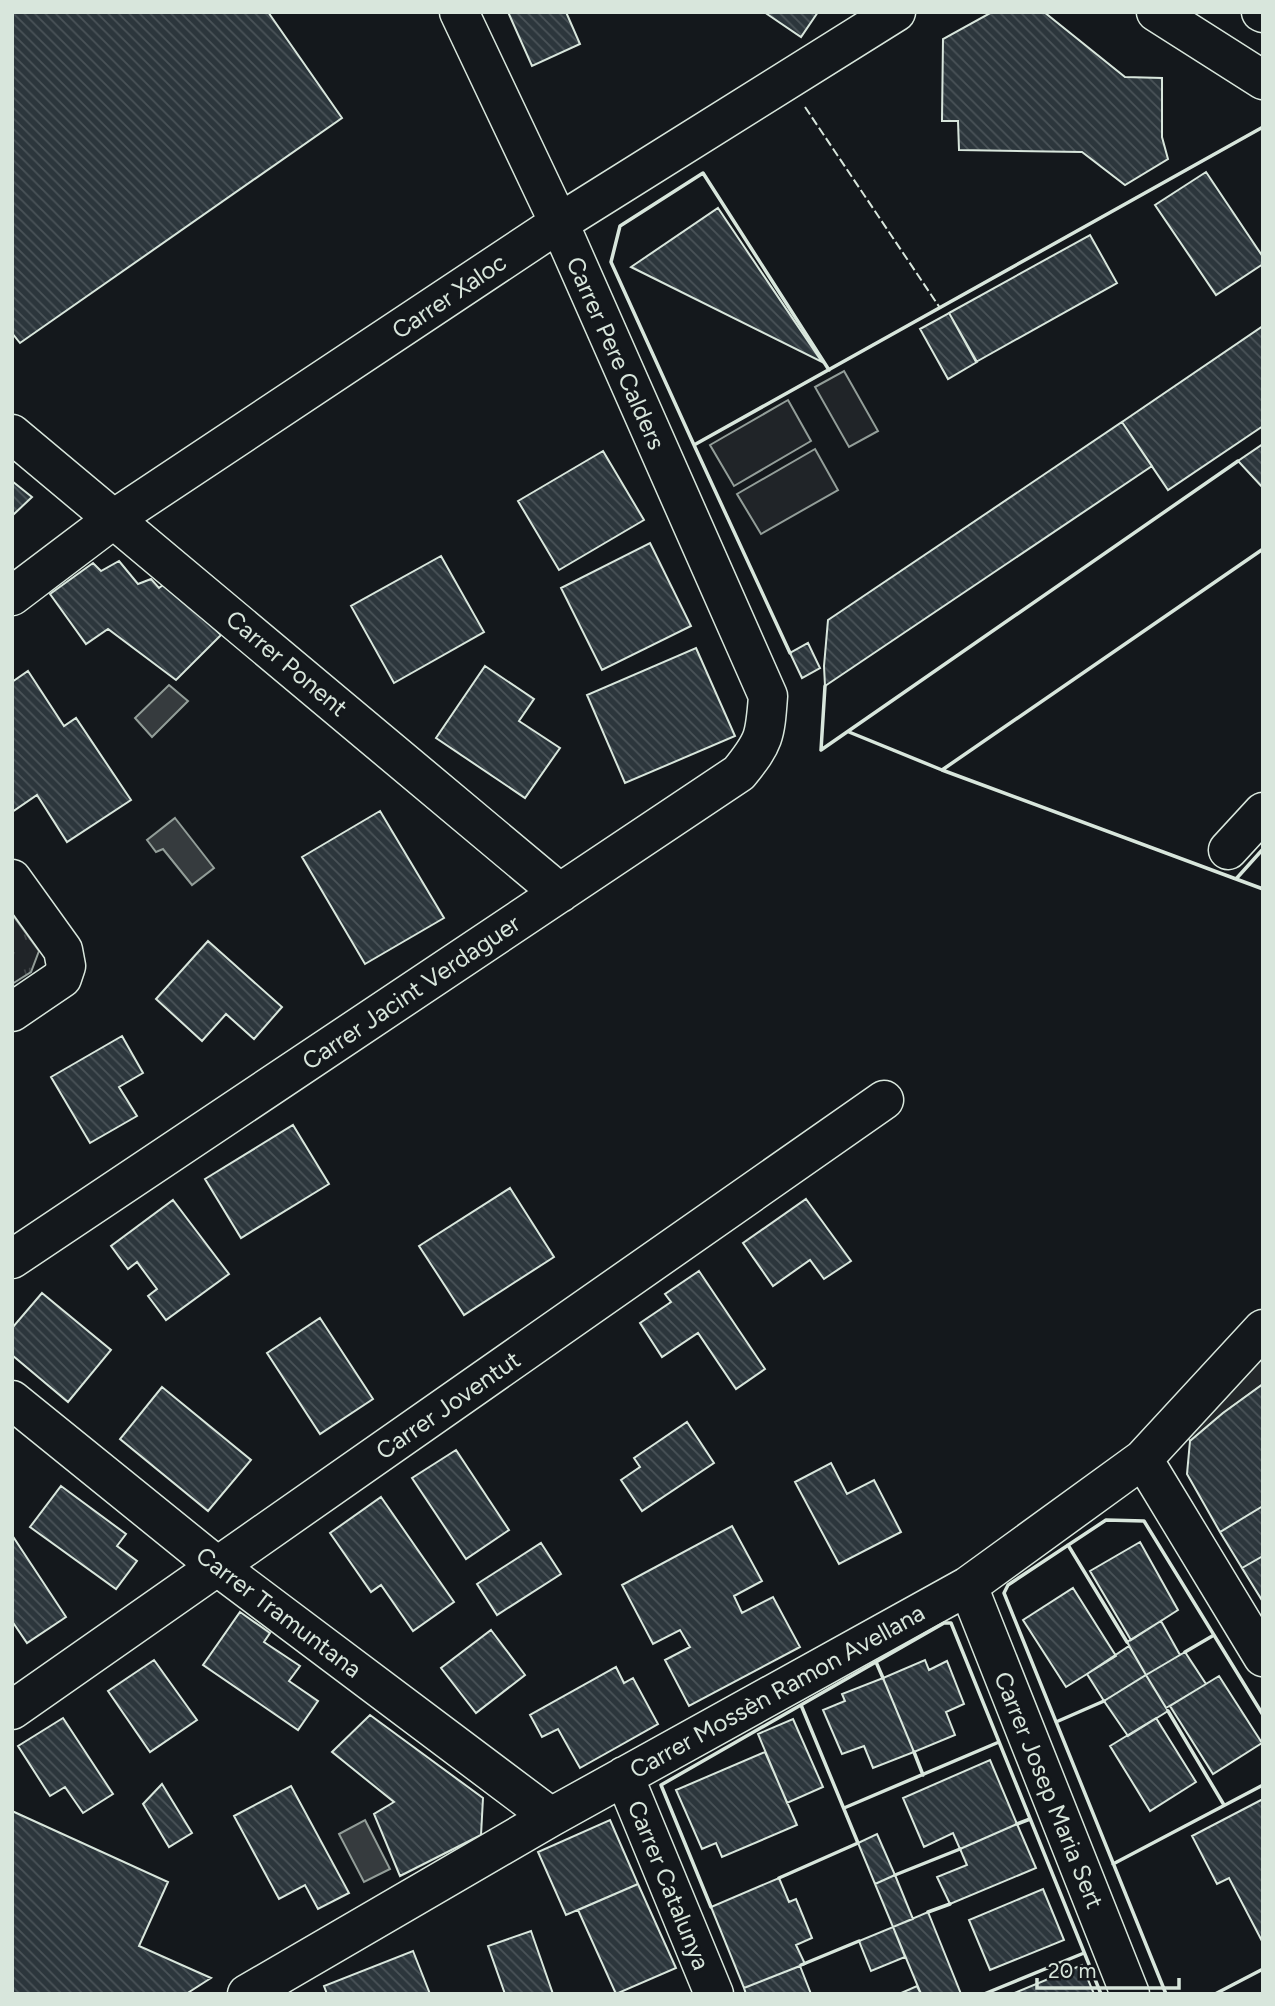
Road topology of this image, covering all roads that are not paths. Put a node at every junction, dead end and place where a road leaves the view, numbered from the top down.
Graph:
1 (459, 12) edge
2 (896, 12) edge
3 (1156, 12) edge
4 (1263, 80) edge
5 (559, 223) junction
6 (12, 434) edge
7 (115, 518) junction
8 (12, 596) edge
9 (768, 695) joint
10 (1263, 812) edge
11 (1228, 850) dead end
12 (12, 880) edge
13 (559, 893) junction
14 (12, 1012) edge
15 (884, 1100) dead end
16 (12, 1259) edge
17 (1263, 1329) edge
18 (12, 1401) edge
19 (1143, 1459) junction
20 (217, 1566) junction
21 (968, 1586) junction
22 (1263, 1657) edge
23 (12, 1710) edge
24 (624, 1776) junction
25 (551, 1817) junction
26 (297, 1981) edge
27 (247, 1994) edge
28 (714, 1994) edge
29 (1130, 1994) edge

1 - 5 street, Carrer Pere Calders
2 - 5 street, Carrer Xaloc
3 - 4 street
5 - 7 street, Carrer Xaloc
5 - 9 street, Carrer Pere Calders
6 - 7 street, Carrer Ponent
7 - 8 street, Carrer Xaloc
7 - 13 street, Carrer Ponent
9 - 13 street, Carrer Jacint Verdaguer
10 - 11 street
12 - 14 street
13 - 16 street, Carrer Jacint Verdaguer
15 - 20 street, Carrer Joventut
17 - 19 street, Carrer Mossèn Ramon Avellana
18 - 20 street, Carrer Tramuntana
19 - 21 street, Carrer Mossèn Ramon Avellana
19 - 22 street
20 - 23 street, Carrer Joventut
20 - 25 street, Carrer Tramuntana
21 - 24 street, Carrer Mossèn Ramon Avellana
21 - 29 street, Carrer Josep Maria Sert
24 - 25 street, Carrer Mossèn Ramon Avellana
24 - 28 street, Carrer Catalunya
25 - 26 street, Carrer Mossèn Ramon Avellana
26 - 27 street, Carrer Mossèn Ramon Avellana

